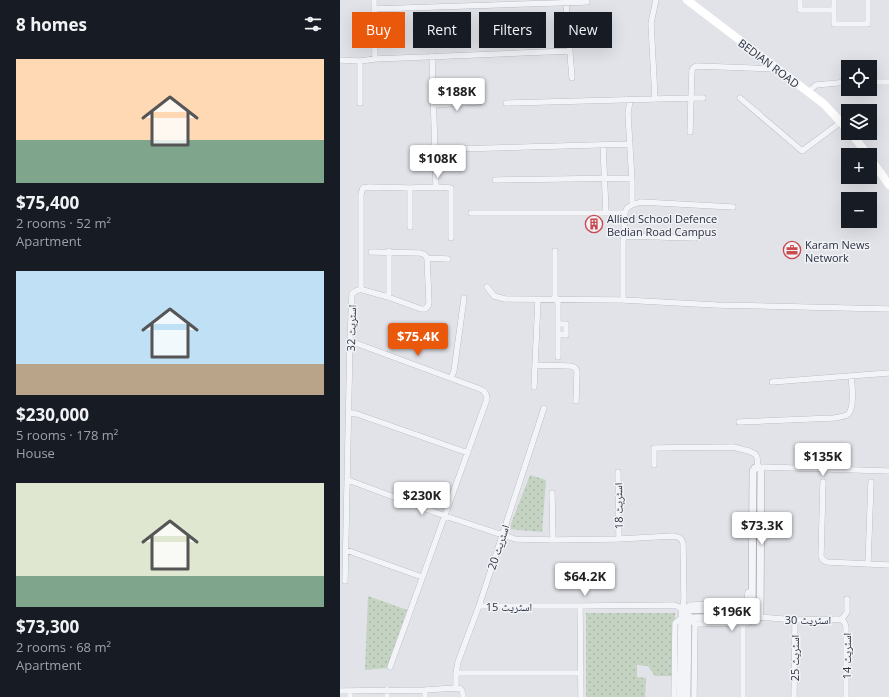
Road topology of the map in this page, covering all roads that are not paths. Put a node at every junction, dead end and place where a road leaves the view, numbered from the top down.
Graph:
1 (374, 0) edge
2 (656, 0) edge
3 (687, 0) edge
4 (800, 0) edge
5 (834, 0) edge
6 (868, 0) edge
7 (587, 2) dead end
8 (566, 3) junction
9 (374, 9) junction
10 (834, 10) junction
11 (570, 51) junction
12 (432, 56) junction
13 (374, 58) junction
14 (340, 60) edge
15 (360, 61) junction
16 (778, 69) junction
17 (572, 78) dead end
18 (877, 82) edge
19 (889, 82) edge
20 (841, 83) edge
21 (808, 92) junction
22 (691, 98) junction
23 (703, 98) dead end
24 (740, 98) dead end
25 (655, 99) junction
26 (630, 100) junction
27 (479, 102) dead end
28 (360, 103) dead end
29 (506, 103) dead end
30 (434, 105) junction
31 (841, 122) joint
32 (690, 132) dead end
33 (856, 140) edge
34 (630, 144) junction
35 (604, 145) junction
36 (863, 148) edge
37 (456, 149) dead end
38 (877, 168) edge
39 (605, 178) junction
40 (631, 178) junction
41 (495, 180) dead end
42 (889, 185) edge
43 (436, 187) junction
44 (410, 188) junction
45 (632, 205) junction
46 (733, 206) dead end
47 (471, 213) dead end
48 (606, 213) junction
49 (625, 213) junction
50 (410, 227) dead end
51 (624, 236) junction
52 (451, 238) dead end
53 (694, 238) dead end
54 (555, 251) dead end
55 (371, 252) dead end
56 (389, 252) junction
57 (427, 258) junction
58 (448, 259) dead end
59 (487, 287) dead end
60 (361, 289) junction
61 (388, 297) junction
62 (464, 298) dead end
63 (538, 300) junction
64 (557, 300) junction
65 (623, 300) junction
66 (889, 309) edge
67 (350, 340) junction
68 (558, 357) dead end
69 (535, 365) junction
70 (889, 374) edge
71 (851, 376) junction
72 (451, 378) junction
73 (772, 382) dead end
74 (534, 387) dead end
75 (576, 401) dead end
76 (544, 408) dead end
77 (349, 413) junction
78 (739, 422) dead end
79 (468, 453) junction
80 (654, 465) dead end
81 (758, 467) junction
82 (889, 471) edge
83 (618, 472) dead end
84 (348, 480) junction
85 (823, 482) dead end
86 (871, 482) dead end
87 (552, 493) dead end
88 (445, 516) junction
89 (501, 536) junction
90 (619, 539) junction
91 (552, 540) junction
92 (346, 550) junction
93 (868, 564) junction
94 (889, 565) edge
95 (422, 577) junction
96 (345, 581) dead end
97 (748, 592) dead end
98 (847, 599) dead end
99 (747, 603) junction
100 (479, 606) junction
101 (580, 606) junction
102 (760, 608) junction
103 (752, 609) junction
104 (685, 614) junction
105 (752, 617) junction
106 (760, 617) junction
107 (840, 619) junction
108 (794, 620) junction
109 (743, 623) junction
110 (695, 624) junction
111 (390, 667) dead end
112 (581, 672) junction
113 (456, 674) junction
114 (456, 688) junction
115 (387, 690) junction
116 (425, 690) junction
117 (340, 691) edge
118 (350, 694) edge
119 (387, 697) edge
120 (425, 697) edge
121 (463, 697) edge
122 (581, 697) edge
123 (674, 697) edge
124 (680, 697) edge
125 (687, 697) edge
126 (694, 697) edge
127 (742, 697) edge
128 (794, 697) edge
129 (846, 697) edge

1 - 9 street
2 - 25 street
3 - 16 main road, BEDIAN ROAD
4 - 10 street
5 - 10 street
6 - 10 street
7 - 8 street
8 - 9 street
8 - 11 street
9 - 13 street
11 - 12 street
11 - 17 street
12 - 13 street
12 - 30 street
13 - 15 street
14 - 15 street
15 - 28 street
16 - 21 main road, BEDIAN ROAD
16 - 22 street
18 - 19 street
20 - 21 street
21 - 31 main road, BEDIAN ROAD
22 - 23 street
22 - 25 street
22 - 32 street
24 - 31 street
25 - 26 street
26 - 29 street
26 - 34 street
27 - 30 street
30 - 43 street
33 - 36 main road
34 - 35 street
34 - 40 street
35 - 37 street
35 - 39 street
38 - 42 main road
39 - 40 street
39 - 41 street
39 - 48 street
40 - 45 street
43 - 44 street
43 - 52 street
44 - 50 street
44 - 60 street
45 - 46 street
45 - 49 street
47 - 48 street
48 - 49 street
49 - 51 street
51 - 53 street
51 - 65 street
54 - 64 street
55 - 56 street
56 - 57 street
56 - 61 street
57 - 58 street
57 - 61 street
59 - 63 street
60 - 61 street
60 - 67 street, اسٹریٹ 32
62 - 72 street
63 - 64 street
63 - 69 street
64 - 65 street
64 - 68 street
65 - 66 street
67 - 72 street
67 - 77 street, اسٹریٹ 32
69 - 74 street
69 - 75 street
70 - 71 street
71 - 73 street
71 - 78 street
72 - 79 street
76 - 89 street, اسٹریٹ 20
77 - 79 street
77 - 84 street, اسٹریٹ 32
79 - 88 street
80 - 81 street
81 - 82 street
81 - 102 street
81 - 103 street
83 - 90 street, اسٹریٹ 18
84 - 88 street
84 - 92 street, اسٹریٹ 32
85 - 93 street
86 - 93 street
87 - 91 street
88 - 89 street
88 - 95 street
89 - 91 street
89 - 100 street, اسٹریٹ 20
90 - 91 street
90 - 104 street
92 - 95 street
92 - 96 street, اسٹریٹ 32
93 - 94 street
95 - 111 street
97 - 99 street
98 - 107 street
99 - 103 street
99 - 104 street
100 - 101 street, اسٹریٹ 15
100 - 113 street, اسٹریٹ 20
101 - 104 street, اسٹریٹ 15
101 - 112 street
102 - 103 street
102 - 106 street
103 - 104 street
103 - 105 street
104 - 105 street, اسٹریٹ 30
104 - 110 street
104 - 123 street
104 - 124 street
104 - 125 street
105 - 106 street, اسٹریٹ 30
105 - 109 street
106 - 108 street, اسٹریٹ 30
107 - 108 street, اسٹریٹ 30
107 - 129 street, اسٹریٹ 14
108 - 128 street, اسٹریٹ 25
109 - 110 street
109 - 127 street
110 - 126 street
112 - 113 street
112 - 122 street
113 - 114 street, اسٹریٹ 20
114 - 116 street
114 - 121 street
115 - 116 street
115 - 118 street
115 - 119 street
116 - 120 street
117 - 118 street

